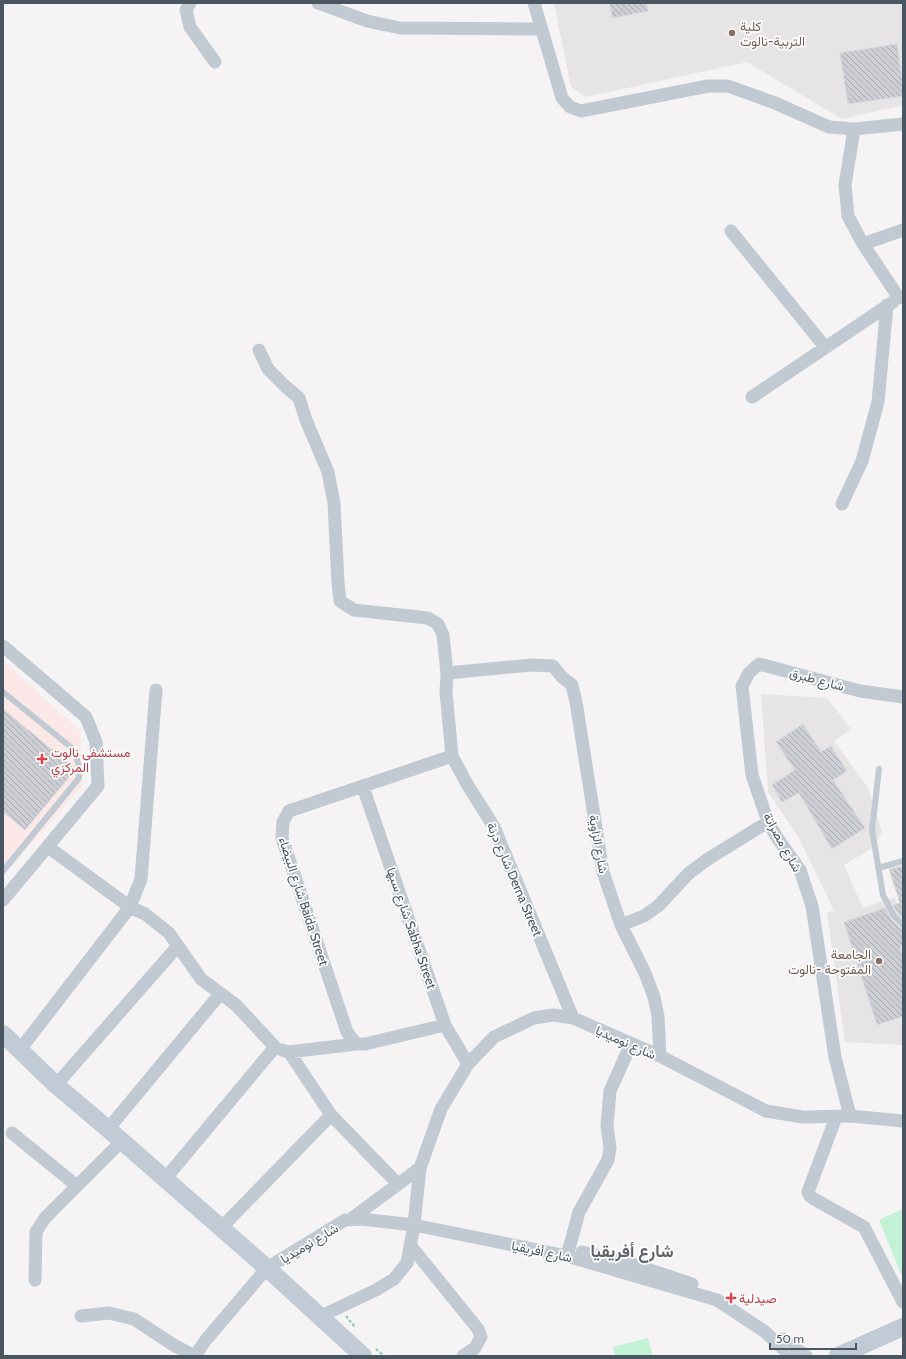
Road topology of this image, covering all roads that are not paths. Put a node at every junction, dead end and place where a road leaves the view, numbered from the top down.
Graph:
1 (190, 3) edge
2 (318, 3) edge
3 (534, 3) edge
4 (541, 29) junction
5 (215, 62) dead end
6 (903, 124) edge
7 (854, 129) junction
8 (903, 230) edge
9 (731, 231) dead end
10 (863, 244) junction
11 (901, 297) edge
12 (887, 305) junction
13 (825, 347) junction
14 (259, 350) dead end
15 (752, 397) dead end
16 (842, 504) dead end
17 (3, 646) edge
18 (447, 673) junction
19 (742, 686) joint
20 (156, 690) dead end
21 (3, 692) edge
22 (903, 697) edge
23 (452, 756) junction
24 (879, 769) dead end
25 (364, 787) junction
26 (768, 822) junction
27 (48, 847) junction
28 (903, 861) edge
29 (878, 868) junction
30 (3, 871) edge
31 (3, 900) edge
32 (130, 907) junction
33 (621, 925) junction
34 (903, 925) edge
35 (177, 947) junction
36 (220, 994) junction
37 (573, 1018) junction
38 (445, 1025) junction
39 (3, 1034) edge
40 (356, 1044) junction
41 (631, 1044) junction
42 (275, 1047) junction
43 (19, 1051) junction
44 (288, 1052) junction
45 (660, 1056) junction
46 (468, 1064) junction
47 (56, 1085) junction
48 (331, 1115) junction
49 (850, 1116) junction
50 (836, 1117) junction
51 (903, 1121) edge
52 (108, 1129) junction
53 (12, 1133) dead end
54 (122, 1141) junction
55 (420, 1168) junction
56 (165, 1179) junction
57 (398, 1184) junction
58 (77, 1186) junction
59 (352, 1219) junction
60 (414, 1220) junction
61 (221, 1228) junction
62 (410, 1245) junction
63 (568, 1252) junction
64 (267, 1268) junction
65 (35, 1280) dead end
66 (903, 1302) edge
67 (81, 1316) dead end
68 (319, 1317) junction
69 (903, 1326) edge
70 (194, 1356) edge
71 (363, 1356) edge
72 (463, 1356) edge
73 (791, 1356) edge
74 (806, 1356) edge
75 (838, 1356) edge

1 - 5 street
2 - 4 street
3 - 4 street
4 - 7 street
6 - 7 street
7 - 10 street
8 - 10 street
9 - 13 street
10 - 11 street
11 - 12 street
12 - 13 street
12 - 16 street
13 - 15 street
14 - 18 street, شارع درنة Derna Street
17 - 27 street
18 - 23 street, شارع درنة Derna Street
18 - 33 street, شارع الزاوية
19 - 22 street, شارع طبرق
19 - 26 street, شارع مصراتة
20 - 32 street
21 - 30 lane
23 - 25 street, شارع البيضاء Baida Street
23 - 37 street, شارع درنة Derna Street
24 - 29 lane
25 - 38 street, شارع سبها Sabha Street
25 - 40 street, شارع البيضاء Baida Street
26 - 33 street
26 - 49 street, شارع مصراتة
27 - 31 street
27 - 32 street
28 - 29 lane
29 - 34 lane
32 - 35 street
32 - 43 street
33 - 45 street, شارع الزاوية
35 - 36 street
35 - 47 street
36 - 42 street
36 - 52 street
37 - 41 street, شارع نوميديا
37 - 46 street, شارع نوميديا
38 - 40 street
38 - 46 street, شارع سبها Sabha Street
39 - 43 main road
40 - 44 street
41 - 45 street, شارع نوميديا
41 - 63 street
42 - 44 street
42 - 56 street
43 - 47 main road
44 - 48 street
45 - 50 street, شارع نوميديا
46 - 55 street, شارع نوميديا
47 - 52 main road
48 - 57 street
48 - 61 street
49 - 50 street, شارع نوميديا
49 - 51 street, شارع نوميديا
50 - 66 street
52 - 54 main road
53 - 58 street
54 - 56 main road
54 - 58 street
55 - 57 street, شارع نوميديا
55 - 60 street, شارع نوميديا
56 - 61 main road
57 - 59 street, شارع نوميديا
58 - 65 street
59 - 60 street, شارع نوميديا
59 - 64 street, شارع نوميديا
60 - 62 street
60 - 63 street, شارع أفريقيا
61 - 64 main road
62 - 68 street
62 - 72 street
63 - 73 street, شارع أفريقيا
63 - 74 street, شارع أفريقيا
64 - 68 main road
64 - 70 street, شارع نوميديا
67 - 70 street
68 - 71 main road
69 - 75 main road

